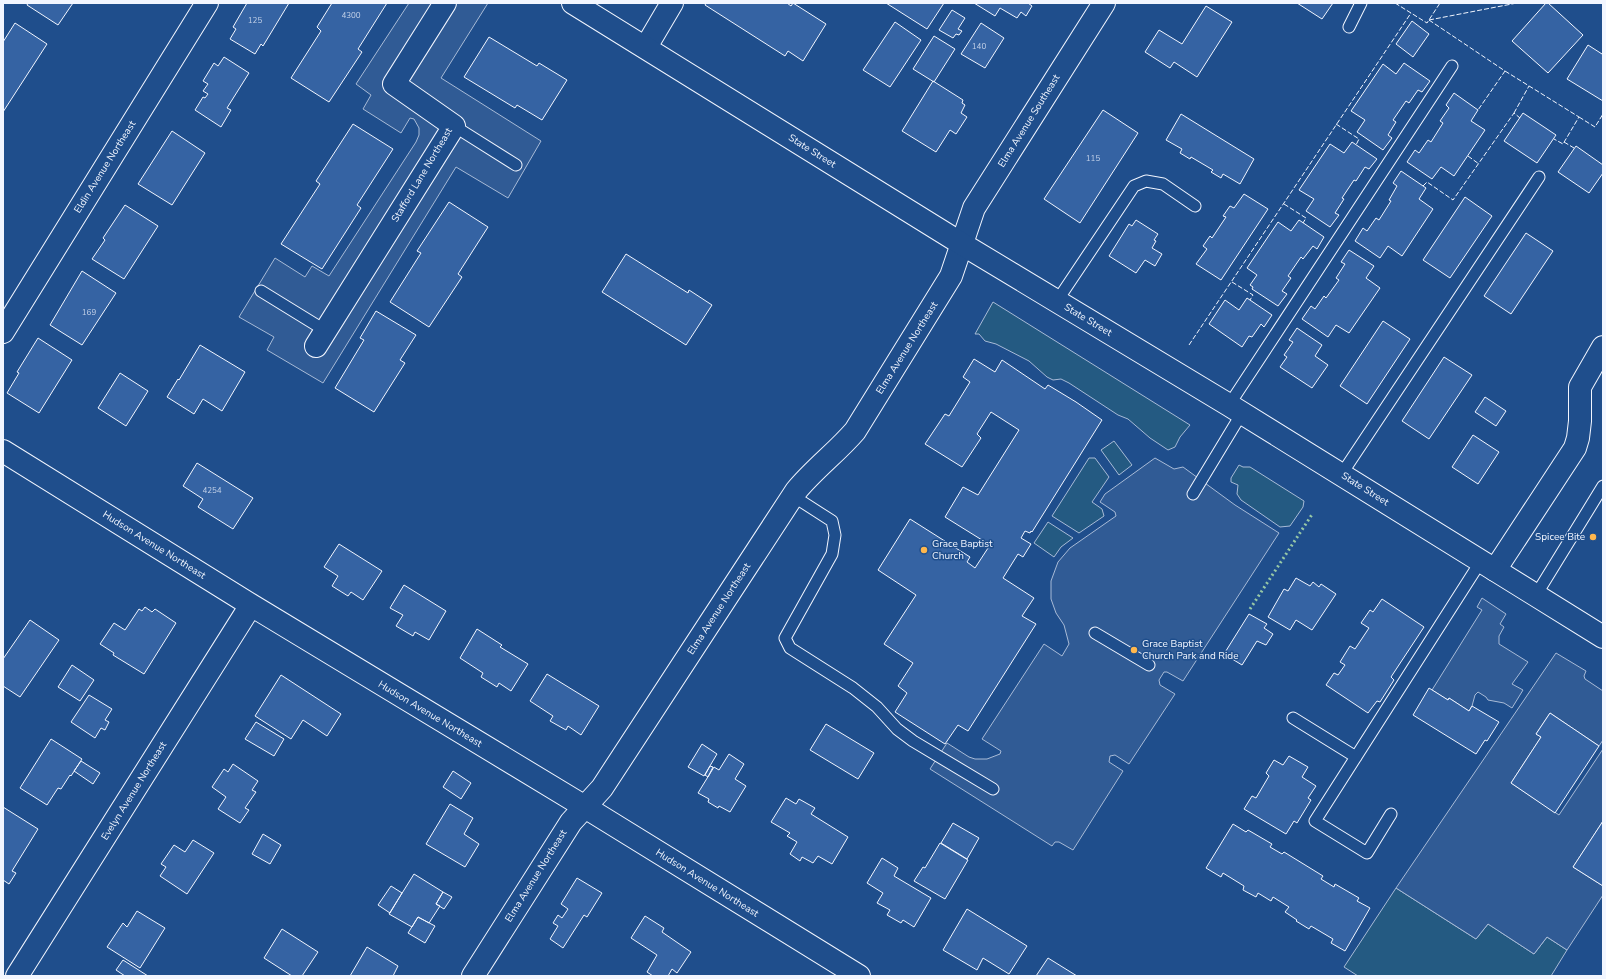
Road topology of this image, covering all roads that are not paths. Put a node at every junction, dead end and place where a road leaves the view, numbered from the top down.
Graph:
1 (207, 3) edge
2 (445, 3) edge
3 (573, 3) edge
4 (672, 3) edge
5 (1104, 3) edge
6 (1361, 3) edge
7 (1349, 27) dead end
8 (646, 47) junction
9 (1452, 66) dead end
10 (454, 126) junction
11 (516, 165) dead end
12 (1539, 177) dead end
13 (1195, 206) dead end
14 (962, 244) junction
15 (261, 291) dead end
16 (1057, 301) junction
17 (3, 332) edge
18 (321, 339) joint
19 (1603, 347) edge
20 (1236, 409) junction
21 (3, 450) edge
22 (1341, 475) junction
23 (1603, 486) edge
24 (1193, 494) dead end
25 (793, 496) junction
26 (1488, 565) junction
27 (1536, 595) junction
28 (250, 605) junction
29 (1095, 633) dead end
30 (1603, 637) edge
31 (1149, 665) dead end
32 (1293, 718) dead end
33 (1356, 757) junction
34 (993, 789) dead end
35 (585, 807) junction
36 (1391, 814) dead end
37 (17, 976) edge
38 (473, 976) edge
39 (859, 976) edge

1 - 17 street, Eldin Avenue Northeast
2 - 10 street, Stafford Lane Northeast
3 - 8 street, State Street
4 - 8 street
5 - 14 street, Elma Avenue Southeast
6 - 7 lane
8 - 14 street, State Street
9 - 20 lane
10 - 11 lane
10 - 18 street, Stafford Lane Northeast
12 - 22 lane
13 - 16 lane
14 - 16 street, State Street
14 - 25 street, Elma Avenue Northeast
15 - 18 lane
16 - 20 street, State Street
19 - 26 street
20 - 22 street, State Street
20 - 24 lane
21 - 28 street, Hudson Avenue Northeast
22 - 26 street, State Street
23 - 27 lane
25 - 34 lane
25 - 35 street, Elma Avenue Northeast
26 - 27 street, State Street
26 - 33 lane
27 - 30 street, State Street
28 - 35 street, Hudson Avenue Northeast
28 - 37 street, Evelyn Avenue Northeast
29 - 31 lane
32 - 33 lane
33 - 36 lane
35 - 38 street, Elma Avenue Northeast
35 - 39 street, Hudson Avenue Northeast

